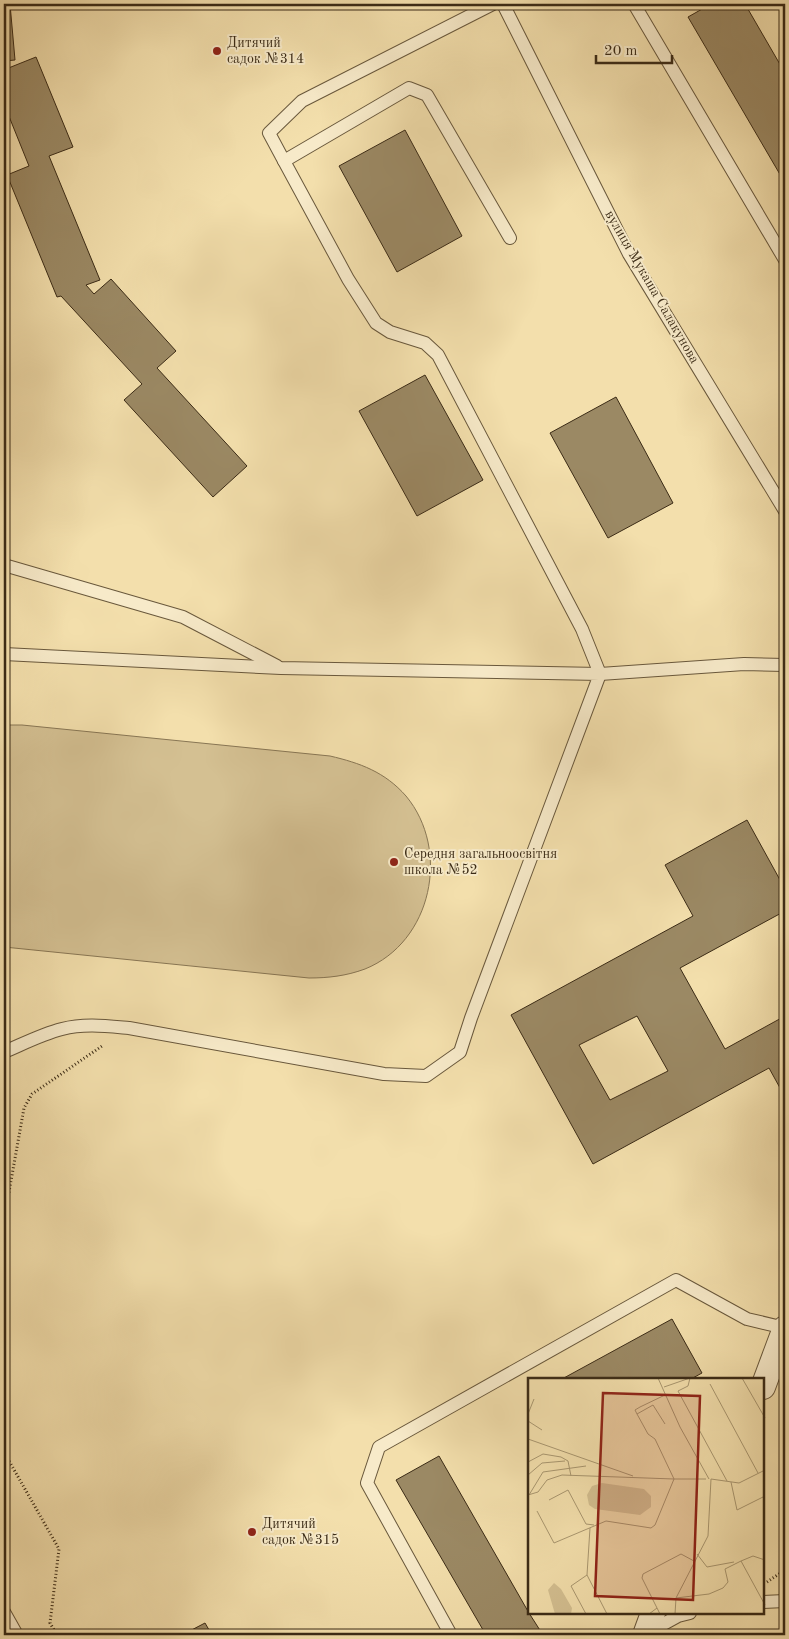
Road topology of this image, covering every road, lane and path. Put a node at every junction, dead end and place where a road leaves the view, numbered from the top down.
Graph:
1 (493, 4) edge
2 (503, 4) edge
3 (634, 4) edge
4 (284, 160) junction
5 (510, 238) dead end
6 (785, 260) edge
7 (785, 511) edge
8 (4, 565) edge
9 (4, 654) edge
10 (785, 665) edge
11 (281, 668) junction
12 (600, 674) junction
13 (129, 1028) junction
14 (4, 1052) edge
15 (4, 1220) edge
16 (785, 1328) edge
17 (764, 1384) edge
18 (4, 1452) edge
19 (785, 1570) edge
20 (764, 1585) edge
21 (785, 1601) edge
22 (764, 1602) edge
23 (4, 1612) edge
24 (686, 1614) edge
25 (648, 1627) edge
26 (17, 1635) edge
27 (57, 1635) edge
28 (451, 1635) edge

1 - 4 lane
2 - 7 lane, вулиця Мукаша Салакунова
3 - 6 lane
4 - 5 lane
4 - 12 lane
8 - 11 lane
9 - 11 lane
10 - 12 lane
11 - 12 lane
12 - 13 lane
13 - 14 lane
13 - 15 path
16 - 17 street
16 - 28 lane
18 - 27 path
19 - 20 path
21 - 22 lane
23 - 26 lane
24 - 25 lane

